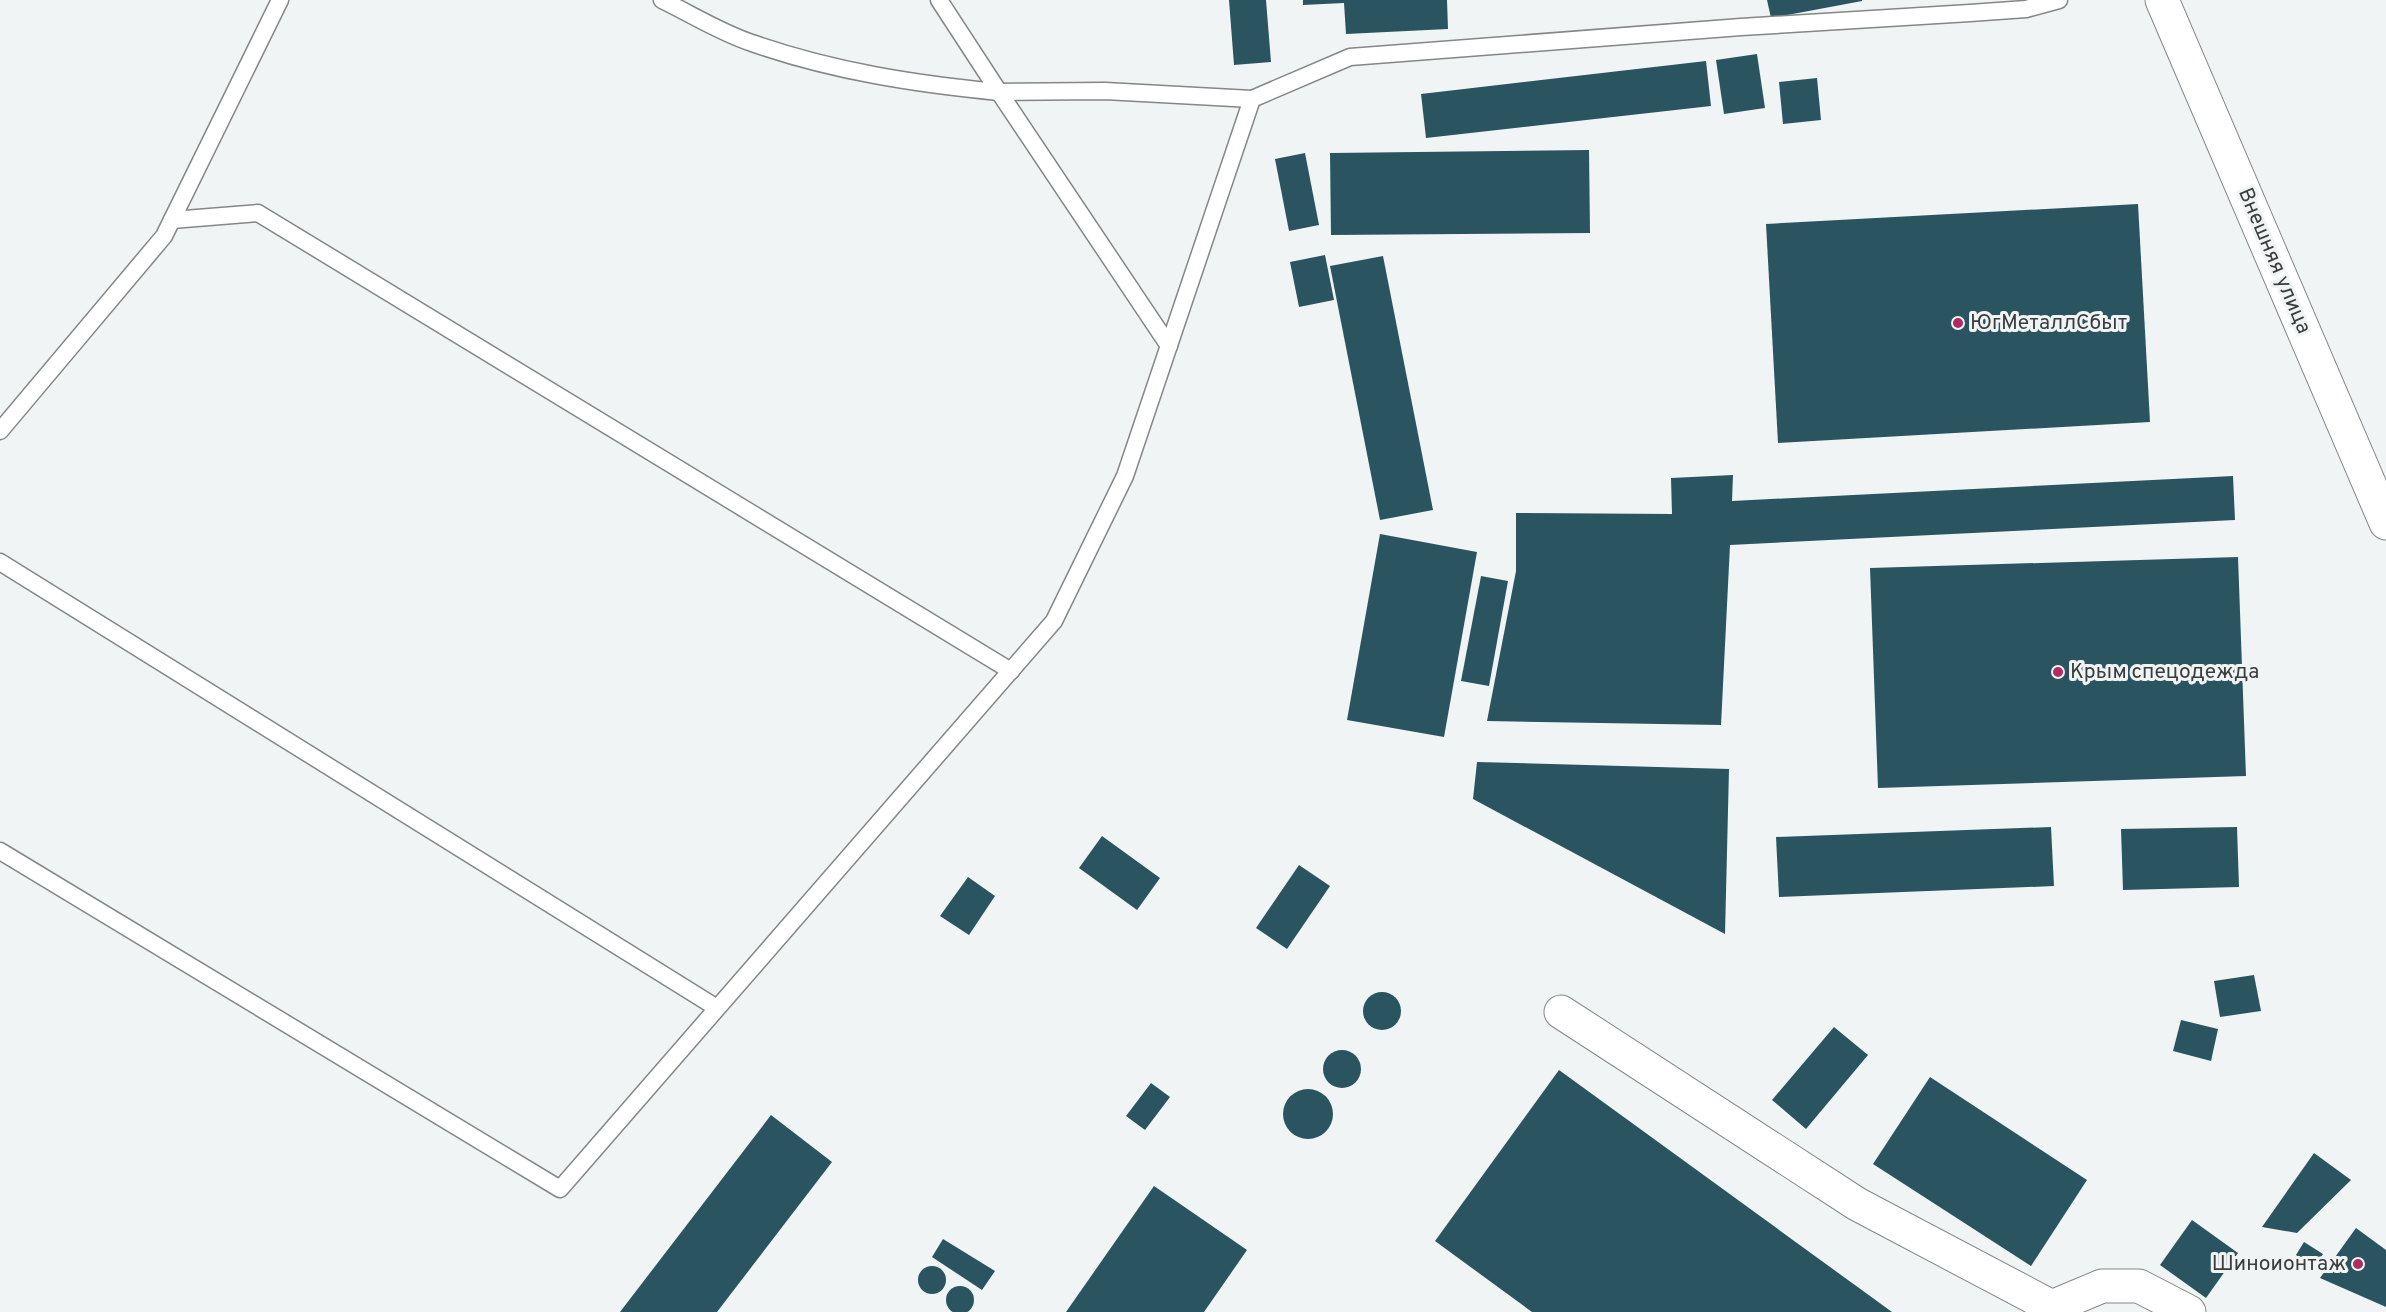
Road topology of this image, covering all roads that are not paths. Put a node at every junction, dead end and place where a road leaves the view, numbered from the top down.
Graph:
1 (280, 0) edge
2 (662, 0) edge
3 (939, 0) edge
4 (2059, 0) edge
5 (2163, 0) edge
6 (999, 92) junction
7 (1252, 99) junction
8 (172, 220) junction
9 (1169, 346) junction
10 (0, 431) edge
11 (2386, 523) edge
12 (0, 562) edge
13 (1011, 671) junction
14 (0, 851) edge
15 (717, 1008) junction
16 (1561, 1012) dead end
17 (2189, 1312) edge

1 - 8 lane
2 - 6 lane
3 - 6 lane
4 - 7 lane
5 - 11 street, Внешняя улица
6 - 7 lane
6 - 9 lane
7 - 9 lane
8 - 10 lane
8 - 13 lane
9 - 13 lane
12 - 15 lane
13 - 15 lane
14 - 15 lane
16 - 17 street

